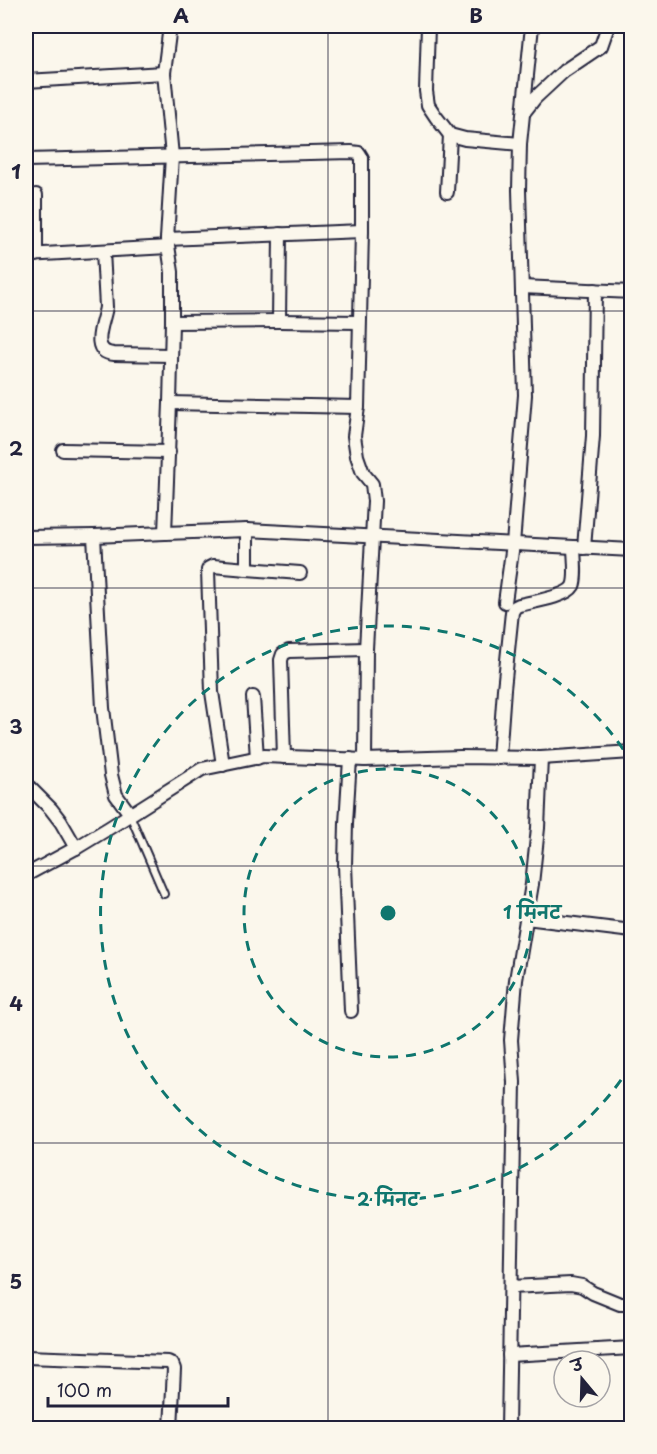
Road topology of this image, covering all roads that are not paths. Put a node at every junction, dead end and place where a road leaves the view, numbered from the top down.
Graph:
1 (170, 26) edge
2 (428, 26) edge
3 (532, 26) edge
4 (608, 26) edge
5 (164, 73) junction
6 (26, 81) edge
7 (523, 113) junction
8 (450, 135) junction
9 (520, 144) junction
10 (172, 156) junction
11 (26, 159) edge
12 (447, 192) dead end
13 (36, 195) dead end
14 (362, 231) junction
15 (280, 234) junction
16 (167, 243) junction
17 (102, 250) junction
18 (31, 255) edge
19 (522, 287) junction
20 (595, 290) junction
21 (632, 292) edge
22 (279, 321) junction
23 (172, 322) junction
24 (359, 322) junction
25 (171, 355) junction
26 (170, 403) junction
27 (358, 407) junction
28 (63, 450) dead end
29 (169, 452) junction
30 (247, 530) junction
31 (165, 534) junction
32 (94, 536) junction
33 (26, 537) edge
34 (373, 537) junction
35 (513, 544) junction
36 (579, 547) junction
37 (632, 550) edge
38 (246, 569) junction
39 (300, 573) dead end
40 (505, 602) dead end
41 (366, 649) junction
42 (253, 697) dead end
43 (632, 752) edge
44 (284, 757) junction
45 (256, 758) junction
46 (499, 758) junction
47 (541, 758) junction
48 (350, 759) junction
49 (365, 760) junction
50 (223, 765) junction
51 (26, 784) edge
52 (130, 814) junction
53 (76, 848) junction
54 (26, 875) edge
55 (164, 894) dead end
56 (526, 918) junction
57 (632, 931) edge
58 (351, 1011) dead end
59 (511, 1287) junction
60 (632, 1304) edge
61 (632, 1348) edge
62 (510, 1355) junction
63 (26, 1357) edge
64 (171, 1428) edge
65 (508, 1428) edge

1 - 5 street
2 - 8 street
3 - 7 street
4 - 7 street
5 - 6 street
5 - 10 street
7 - 9 street
8 - 9 street
8 - 12 street
9 - 19 street
10 - 11 street
10 - 14 street
10 - 16 street
13 - 18 street
14 - 15 street
14 - 24 street
15 - 16 street
15 - 22 street
16 - 17 street
16 - 23 street
17 - 18 street
17 - 25 street
19 - 20 street
19 - 35 street
20 - 21 street
20 - 36 street
22 - 23 street
22 - 24 street
23 - 25 street
24 - 27 street
25 - 26 street
26 - 27 street
26 - 29 street
27 - 34 street
28 - 29 street
29 - 31 street
30 - 31 street
30 - 34 street
30 - 38 street
31 - 32 street
32 - 33 street
32 - 52 street
34 - 35 street
34 - 41 street
35 - 36 street
35 - 40 street
36 - 37 street
36 - 46 street
38 - 39 street
38 - 50 street
41 - 44 street
41 - 49 street
42 - 45 street
43 - 47 street
44 - 45 street
44 - 48 street
45 - 50 street
46 - 47 street
46 - 49 street
47 - 56 street
48 - 49 street
48 - 58 street
50 - 52 street
51 - 53 street
52 - 53 street
52 - 55 lane
53 - 54 street
56 - 57 street
56 - 59 street
59 - 60 street
59 - 62 street
61 - 62 street
62 - 65 street
63 - 64 street

